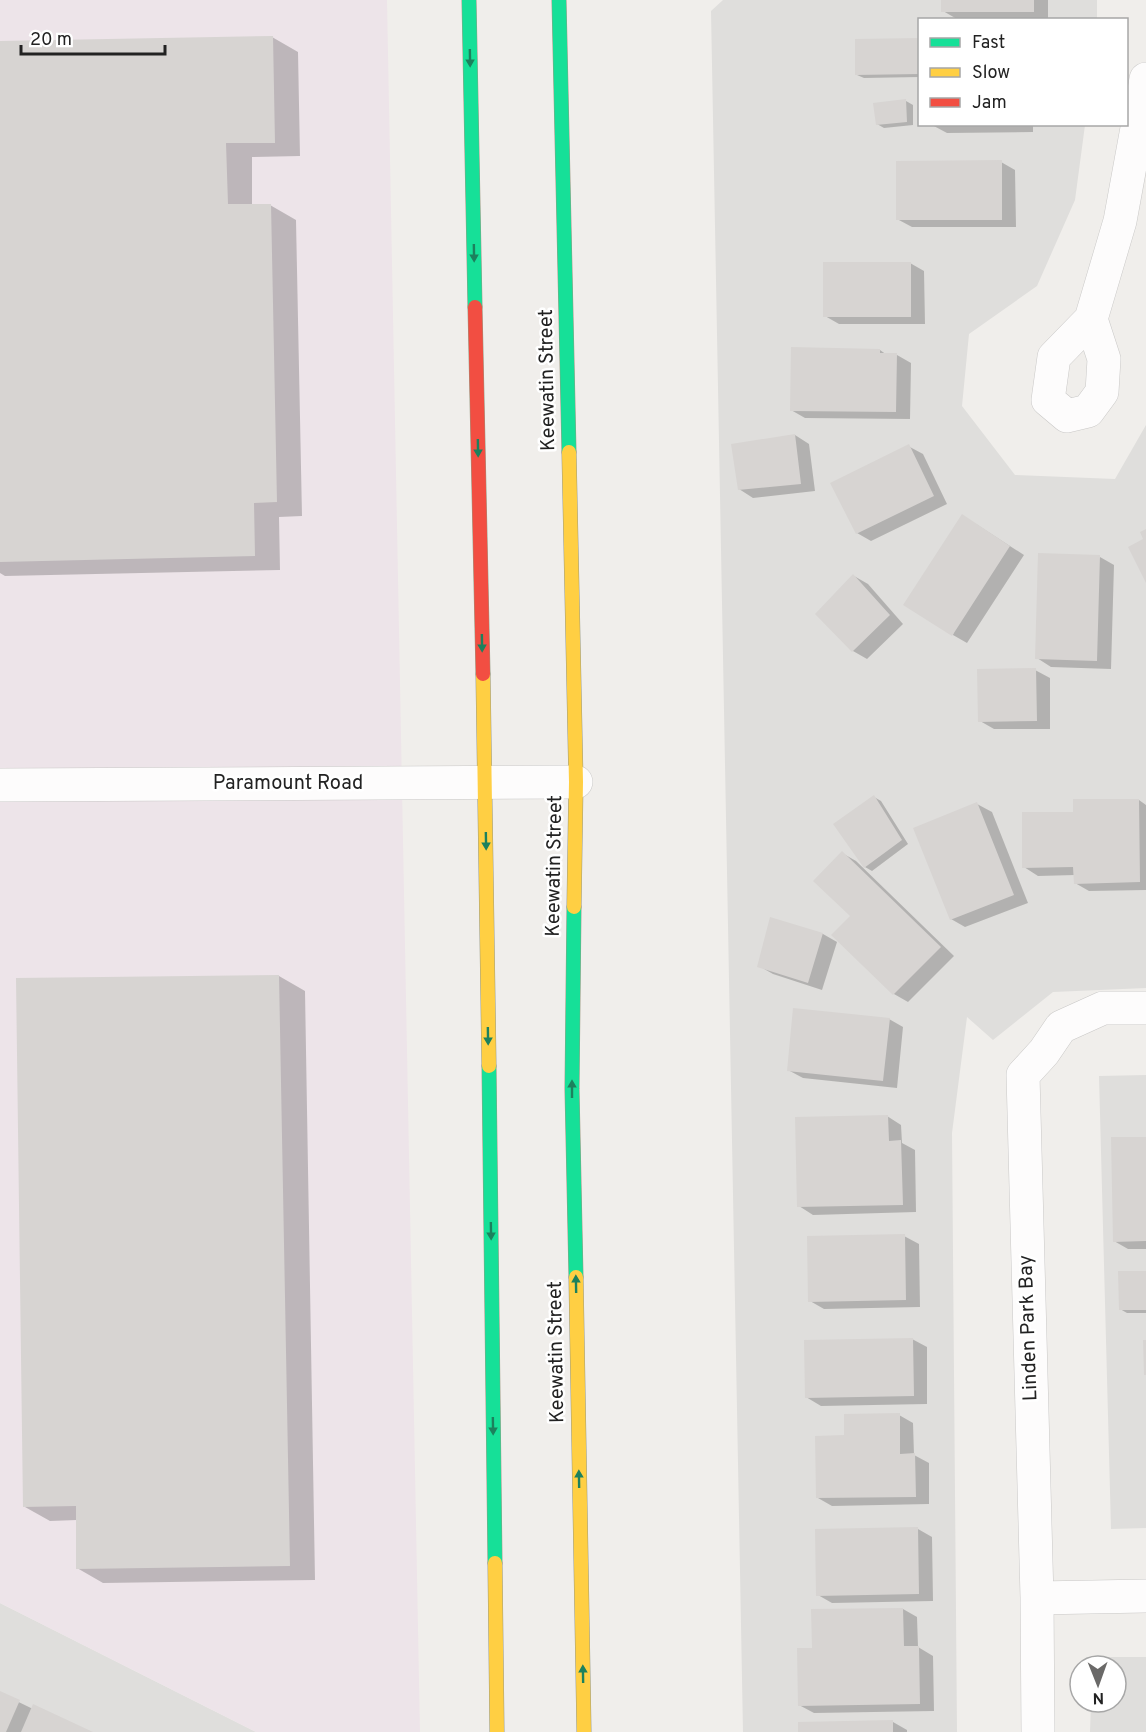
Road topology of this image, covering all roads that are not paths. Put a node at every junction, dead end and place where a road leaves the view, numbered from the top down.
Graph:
1 (469, 0) edge
2 (559, 0) edge
3 (1146, 79) edge
4 (1091, 319) dead end
5 (576, 782) junction
6 (485, 783) junction
7 (0, 785) edge
8 (1146, 1008) edge
9 (1146, 1596) edge
10 (1038, 1598) junction
11 (497, 1732) edge
12 (584, 1732) edge
13 (1038, 1732) edge

1 -> 6 street
2 - 5 street, Keewatin Street
3 - 4 street
5 - 6 street, Paramount Road
12 -> 5 street, Keewatin Street
6 - 7 street, Paramount Road
6 -> 11 street
8 - 10 street, Linden Park Bay
9 - 10 street
10 - 13 street, Linden Park Bay

